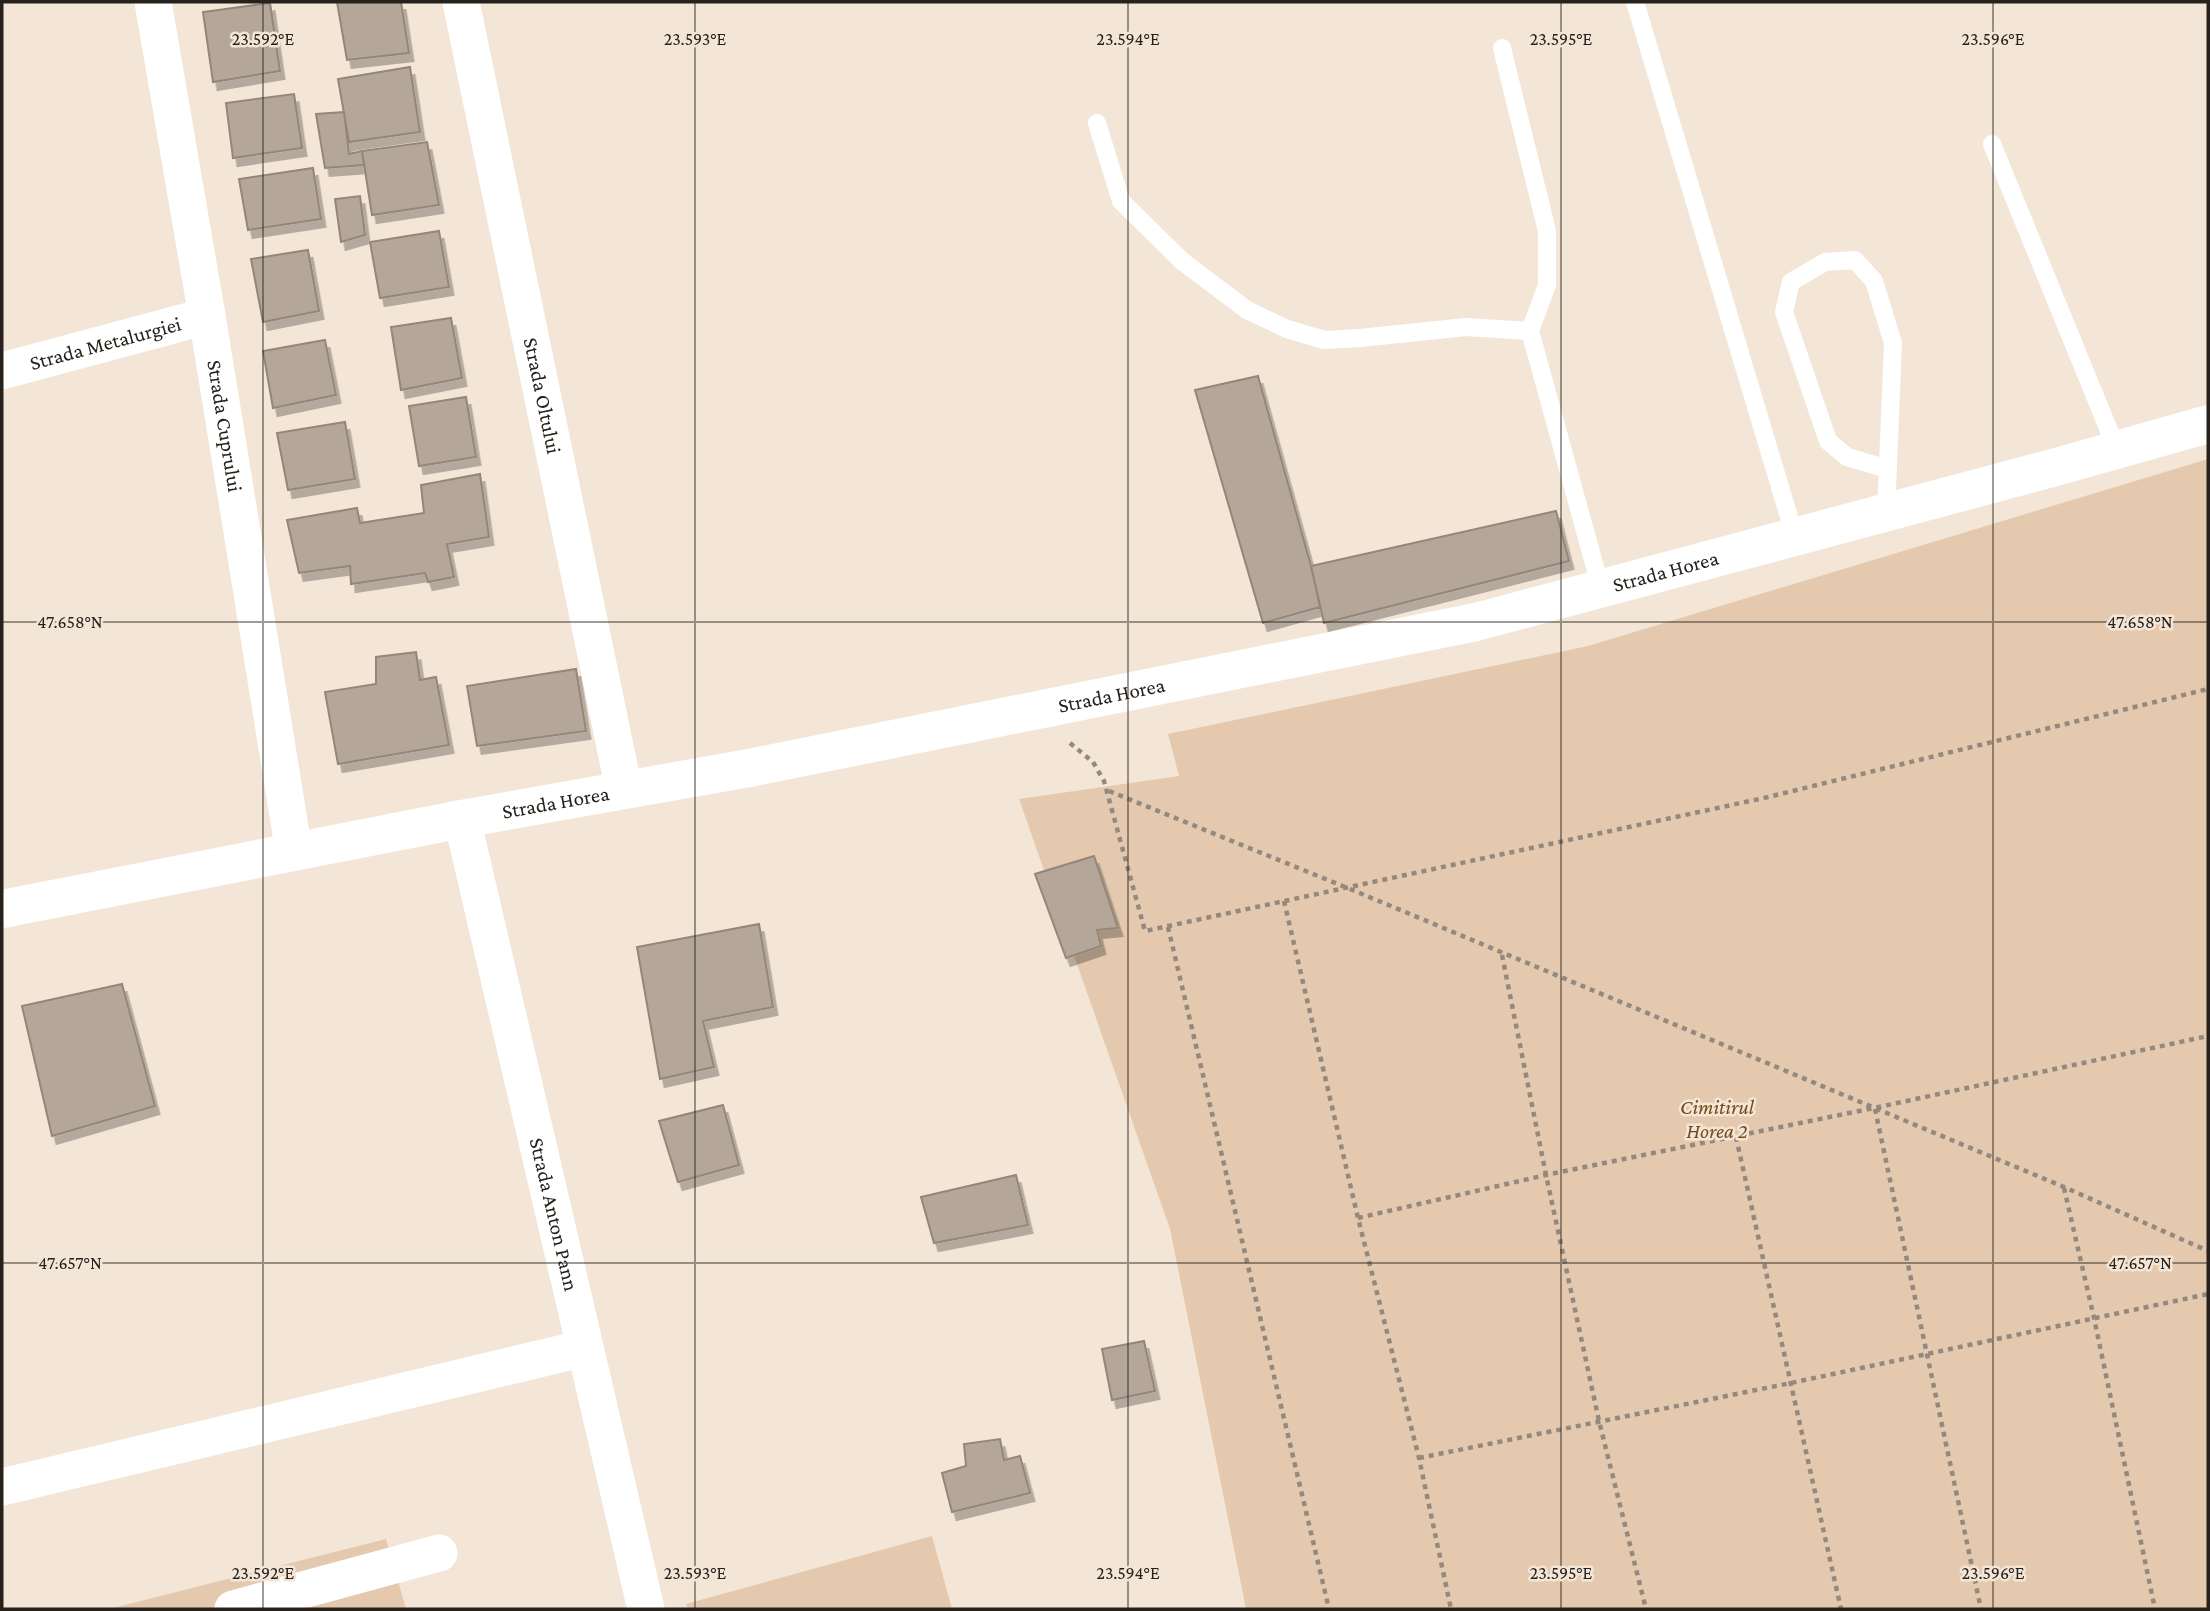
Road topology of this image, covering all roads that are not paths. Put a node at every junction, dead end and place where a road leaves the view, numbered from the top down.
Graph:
1 (153, 2) edge
2 (461, 2) edge
3 (1635, 2) edge
4 (1502, 48) dead end
5 (1097, 123) dead end
6 (1992, 144) dead end
7 (207, 316) junction
8 (1530, 331) junction
9 (2, 371) edge
10 (2208, 424) edge
11 (2117, 450) junction
12 (1888, 469) junction
13 (1886, 513) junction
14 (1795, 537) junction
15 (1601, 589) junction
16 (624, 790) junction
17 (462, 819) junction
18 (294, 852) junction
19 (2, 909) edge
20 (585, 1348) junction
21 (2, 1487) edge
22 (439, 1553) dead end
23 (233, 1609) edge
24 (646, 1609) edge

1 - 7 street, Strada Cuprului
2 - 16 street, Strada Oltului
3 - 14 lane
4 - 8 lane
5 - 8 lane
6 - 11 lane
7 - 9 street, Strada Metalurgiei
7 - 18 street, Strada Cuprului
8 - 15 lane
10 - 11 street, Strada Horea
11 - 13 street, Strada Horea
12 - 12 lane
12 - 13 lane
13 - 14 street, Strada Horea
14 - 15 street, Strada Horea
15 - 16 street, Strada Horea
16 - 17 street, Strada Horea
17 - 18 street, Strada Horea
17 - 20 street, Strada Anton Pann
18 - 19 street, Strada Horea
20 - 21 street
20 - 24 street, Strada Anton Pann
22 - 23 street

